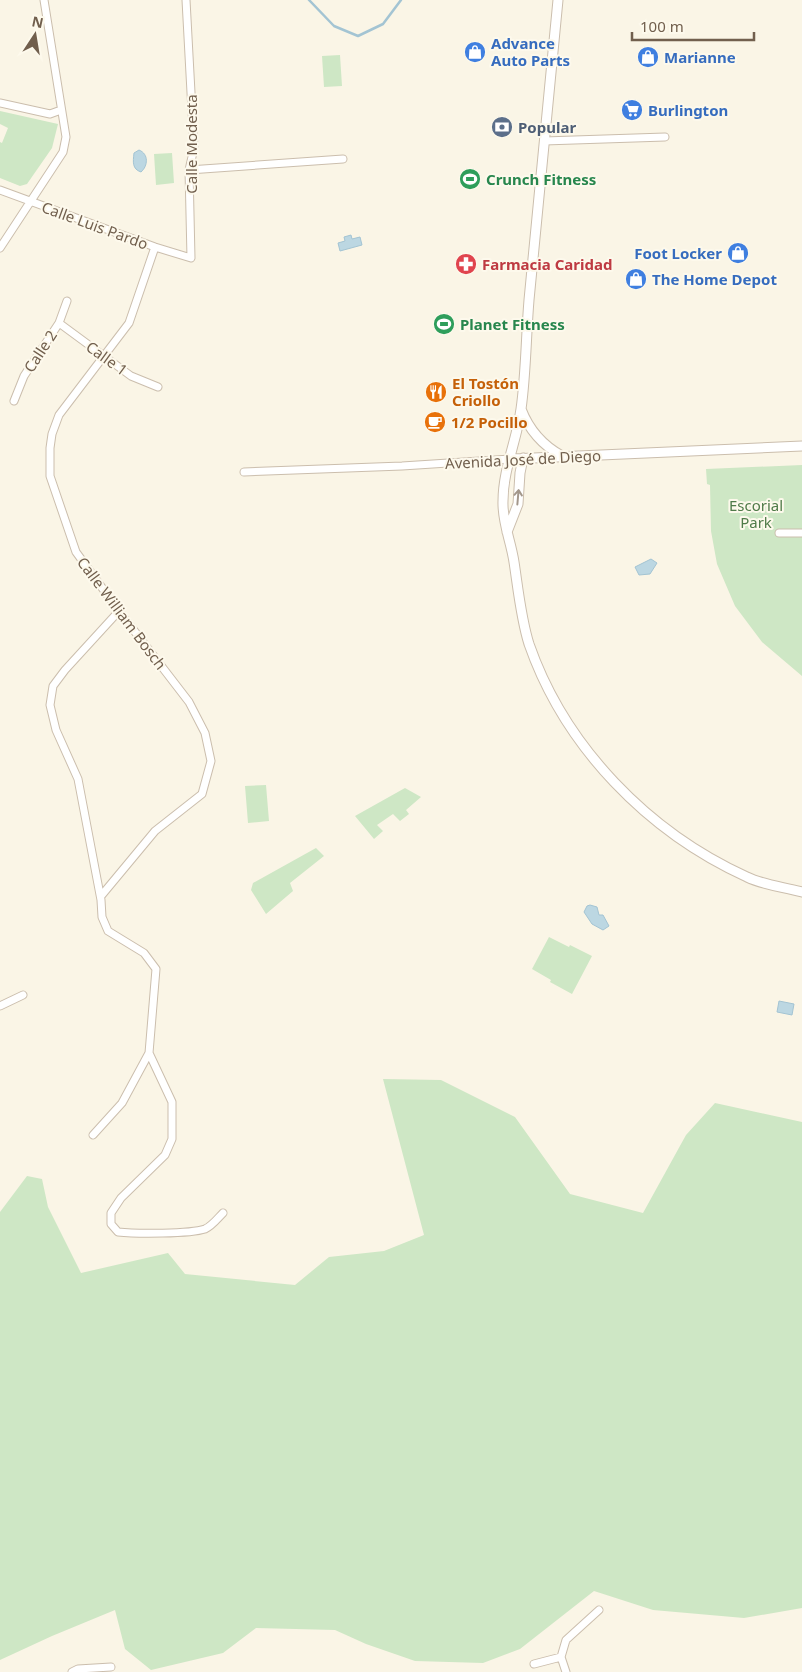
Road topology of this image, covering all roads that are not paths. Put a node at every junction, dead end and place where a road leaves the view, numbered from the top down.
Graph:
1 (44, 0) edge
2 (186, 0) edge
3 (558, 0) edge
4 (0, 103) edge
5 (61, 110) junction
6 (665, 137) dead end
7 (544, 141) junction
8 (343, 158) dead end
9 (189, 170) junction
10 (0, 190) edge
11 (31, 202) junction
12 (156, 247) junction
13 (0, 248) edge
14 (191, 258) joint
15 (67, 301) dead end
16 (59, 323) junction
17 (104, 357) junction
18 (158, 387) dead end
19 (14, 401) dead end
20 (522, 409) junction
21 (802, 446) edge
22 (562, 456) junction
23 (523, 458) junction
24 (511, 459) junction
25 (244, 472) dead end
26 (778, 533) dead end
27 (802, 533) edge
28 (506, 534) junction
29 (119, 611) junction
30 (802, 892) edge
31 (100, 896) junction
32 (23, 996) dead end
33 (0, 1006) edge
34 (149, 1053) junction
35 (92, 1135) dead end
36 (223, 1213) dead end
37 (599, 1610) dead end
38 (561, 1657) junction
39 (534, 1664) dead end
40 (111, 1667) dead end
41 (74, 1671) edge
42 (566, 1672) edge

1 - 5 street
2 - 9 street, Calle Modesta
3 - 7 street
4 - 5 street
5 - 11 street
6 - 7 street
7 - 20 street
8 - 9 street
9 - 14 street, Calle Modesta
10 - 11 street, Calle Luis Pardo
11 - 12 street, Calle Luis Pardo
11 - 13 street
12 - 14 street, Calle Luis Pardo
12 - 17 street, Calle William Bosch
15 - 16 street, Calle 2
16 - 17 street, Calle 1
16 - 19 street, Calle 2
17 - 18 street, Calle 1
17 - 29 street, Calle William Bosch
20 - 22 street
20 - 24 street
21 - 22 street, Avenida José de Diego
22 - 23 street, Avenida José de Diego
23 - 24 street, Avenida José de Diego
28 -> 23 street
24 - 25 street, Avenida José de Diego
24 - 28 street
26 - 27 street
28 - 30 street
29 - 31 street
29 - 31 street, Calle William Bosch
31 - 34 street
32 - 33 street
34 - 35 street
34 - 36 street
37 - 38 street
38 - 39 street
38 - 42 street
40 - 41 street

